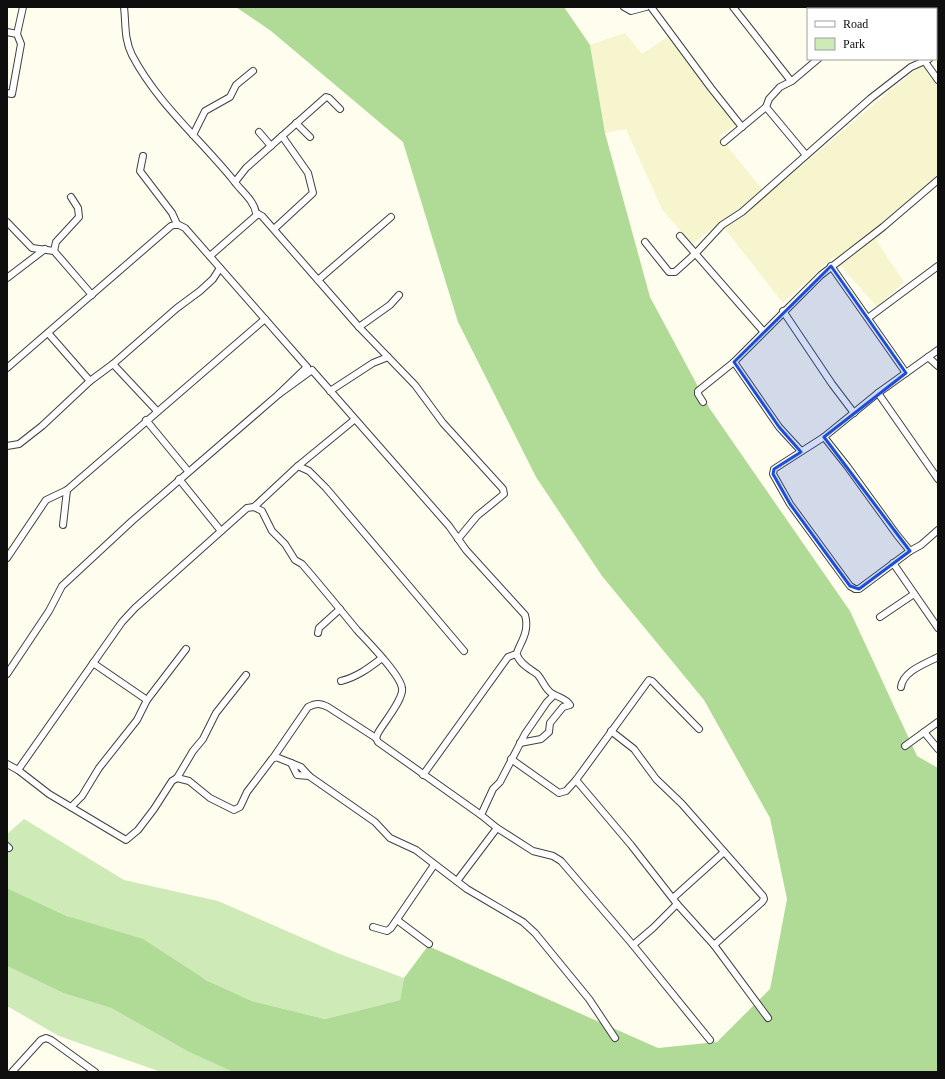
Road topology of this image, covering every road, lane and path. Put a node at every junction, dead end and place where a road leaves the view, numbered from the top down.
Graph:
1 (23, 7) edge
2 (124, 7) edge
3 (624, 7) edge
4 (646, 7) edge
5 (651, 7) edge
6 (733, 7) edge
7 (7, 32) edge
8 (17, 34) junction
9 (817, 60) edge
10 (925, 60) edge
11 (253, 71) dead end
12 (938, 80) edge
13 (791, 81) junction
14 (7, 94) edge
15 (766, 107) junction
16 (340, 109) dead end
17 (296, 123) junction
18 (742, 127) junction
19 (259, 132) dead end
20 (193, 135) junction
21 (282, 136) junction
22 (310, 137) dead end
23 (724, 142) dead end
24 (271, 146) junction
25 (806, 155) junction
26 (143, 156) dead end
27 (938, 180) edge
28 (235, 182) junction
29 (71, 197) dead end
30 (258, 214) junction
31 (391, 217) dead end
32 (7, 222) edge
33 (177, 224) junction
34 (274, 229) junction
35 (680, 236) dead end
36 (645, 242) dead end
37 (45, 249) junction
38 (54, 251) junction
39 (696, 253) junction
40 (210, 256) junction
41 (831, 266) junction
42 (938, 266) edge
43 (220, 268) junction
44 (7, 278) edge
45 (318, 280) junction
46 (92, 295) junction
47 (399, 295) dead end
48 (784, 311) junction
49 (265, 318) junction
50 (868, 318) junction
51 (359, 327) junction
52 (763, 332) junction
53 (48, 333) junction
54 (938, 350) edge
55 (388, 356) junction
56 (928, 357) junction
57 (734, 362) junction
58 (113, 364) junction
59 (938, 366) edge
60 (7, 368) edge
61 (906, 373) junction
62 (90, 381) junction
63 (330, 391) junction
64 (878, 393) junction
65 (279, 394) junction
66 (703, 402) dead end
67 (157, 411) junction
68 (854, 413) junction
69 (146, 420) junction
70 (354, 420) junction
71 (824, 437) junction
72 (7, 446) edge
73 (801, 451) junction
74 (298, 466) junction
75 (188, 471) junction
76 (179, 479) junction
77 (938, 479) edge
78 (67, 490) junction
79 (254, 506) junction
80 (63, 525) dead end
81 (938, 530) edge
82 (221, 531) junction
83 (458, 539) junction
84 (910, 551) junction
85 (7, 558) edge
86 (892, 563) junction
87 (914, 594) junction
88 (340, 609) junction
89 (938, 615) edge
90 (880, 617) dead end
91 (932, 619) junction
92 (938, 628) edge
93 (318, 633) dead end
94 (186, 649) dead end
95 (464, 651) dead end
96 (516, 654) junction
97 (938, 657) edge
98 (382, 658) junction
99 (93, 663) junction
100 (7, 674) edge
101 (246, 675) dead end
102 (341, 681) dead end
103 (901, 687) dead end
104 (548, 690) junction
105 (556, 695) junction
106 (146, 700) junction
107 (547, 702) junction
108 (938, 722) edge
109 (699, 729) dead end
110 (611, 731) junction
111 (924, 732) junction
112 (376, 738) junction
113 (520, 743) junction
114 (905, 746) dead end
115 (938, 748) edge
116 (272, 759) junction
117 (511, 759) junction
118 (7, 764) edge
119 (18, 770) junction
120 (423, 775) junction
121 (177, 778) junction
122 (576, 780) junction
123 (71, 807) junction
124 (481, 815) junction
125 (497, 828) junction
126 (724, 852) junction
127 (434, 865) junction
128 (457, 881) junction
129 (672, 898) junction
130 (677, 904) junction
131 (397, 920) junction
132 (373, 927) dead end
133 (429, 944) dead end
134 (633, 945) junction
135 (714, 945) junction
136 (768, 1018) dead end
137 (615, 1038) dead end
138 (710, 1040) dead end
139 (12, 1072) edge
140 (95, 1072) edge

1 - 8 street
2 - 20 street
3 - 4 street
5 - 18 street
6 - 13 street
7 - 8 street
8 - 14 street
9 - 13 street
10 - 12 street
10 - 25 street
11 - 20 street
13 - 15 street
15 - 18 street
15 - 25 street
16 - 17 street
17 - 21 street
17 - 22 street
18 - 23 street
19 - 24 street
20 - 28 street
21 - 24 street
21 - 34 street
24 - 28 street
25 - 39 street
26 - 33 street
27 - 41 street
28 - 30 street
29 - 38 street
30 - 34 street
30 - 40 street
31 - 45 street
32 - 37 street
33 - 40 street
33 - 46 street
34 - 45 street
35 - 39 street
36 - 39 street
37 - 38 street
37 - 44 street
38 - 46 street
39 - 52 street
40 - 43 street
41 - 48 street
41 - 50 street
42 - 50 street
43 - 49 street
43 - 58 street
45 - 51 street
46 - 53 street
47 - 51 street
48 - 52 street
48 - 68 street
49 - 65 street
49 - 67 street
50 - 61 street
51 - 55 street
52 - 57 street
53 - 60 street
53 - 62 street
54 - 56 street
55 - 63 street
55 - 83 street
56 - 59 street
56 - 61 street
57 - 66 street
57 - 73 street
58 - 62 street
58 - 67 street
61 - 64 street
62 - 72 street
63 - 65 street
63 - 70 street
64 - 68 street
64 - 77 street
65 - 75 street
67 - 69 street
68 - 71 street
69 - 75 street
69 - 78 street
70 - 74 street
70 - 83 street
71 - 73 street
71 - 84 street
73 - 86 street
74 - 79 street
74 - 95 street
75 - 76 street
76 - 82 street
76 - 100 street
78 - 80 street
78 - 85 street
79 - 82 street
79 - 88 street
81 - 84 street
82 - 99 street
83 - 96 street
84 - 86 street
86 - 87 street
87 - 90 street
87 - 91 street
88 - 93 street
88 - 98 street
89 - 91 street
91 - 92 street
94 - 106 street
96 - 104 street
96 - 120 street
97 - 103 street
98 - 102 street
98 - 112 street
99 - 106 street
99 - 119 street
101 - 121 street
104 - 105 street
104 - 107 street
105 - 107 street
105 - 113 street
106 - 123 street
107 - 113 street
108 - 111 street
109 - 110 street
110 - 122 street
110 - 126 street
111 - 114 street
111 - 115 street
112 - 116 street
112 - 120 street
113 - 117 street
116 - 121 street
116 - 127 street
117 - 122 street
117 - 124 street
118 - 119 street
119 - 123 street
120 - 124 street
121 - 123 street
122 - 129 street
124 - 125 street
125 - 128 street
125 - 134 street
126 - 129 street
126 - 135 street
127 - 128 street
127 - 131 street
128 - 137 street
129 - 130 street
130 - 134 street
130 - 135 street
131 - 132 street
131 - 133 street
134 - 138 street
135 - 136 street
139 - 140 street

